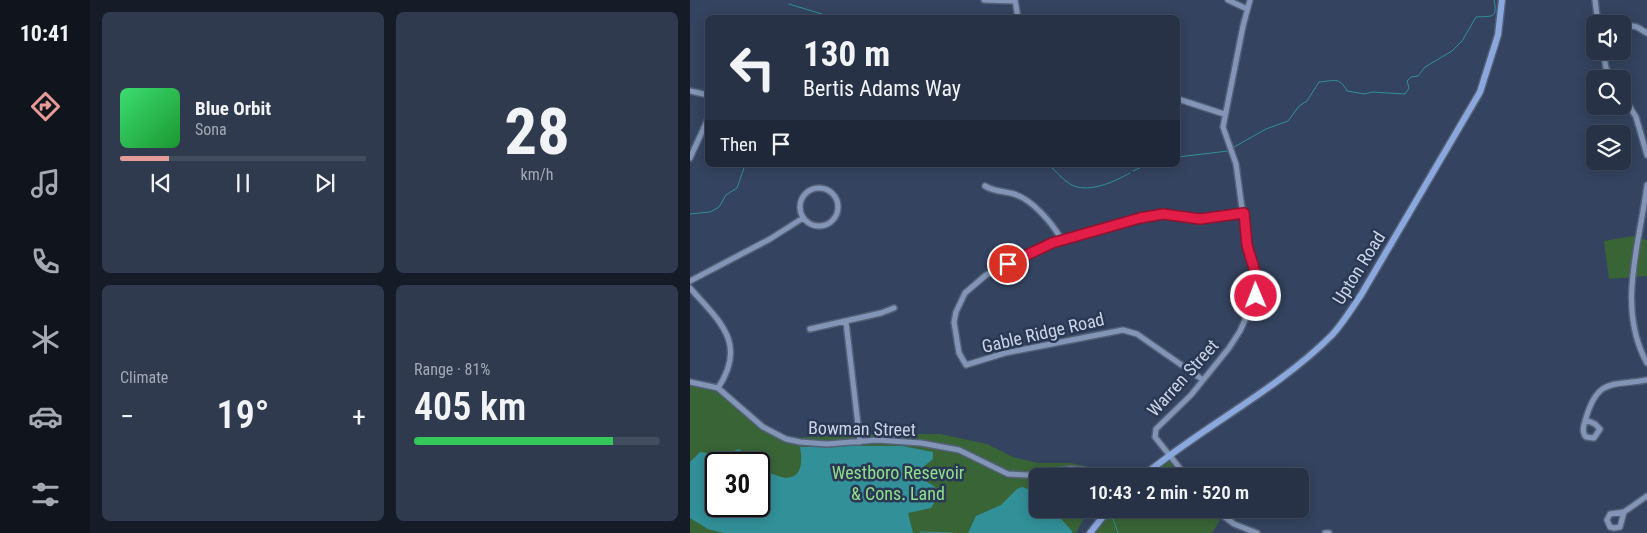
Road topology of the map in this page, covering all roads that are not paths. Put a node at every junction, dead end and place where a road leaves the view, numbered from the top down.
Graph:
1 (984, 0) edge
2 (1015, 0) edge
3 (1228, 0) edge
4 (1250, 0) edge
5 (1502, 0) edge
6 (1595, 0) edge
7 (1247, 9) junction
8 (1018, 15) edge
9 (1597, 15) edge
10 (1631, 26) edge
11 (1647, 33) edge
12 (690, 91) edge
13 (705, 94) edge
14 (1180, 100) edge
15 (1631, 109) edge
16 (1224, 114) junction
17 (705, 126) edge
18 (1647, 155) edge
19 (690, 158) edge
20 (1647, 185) edge
21 (985, 186) dead end
22 (1244, 213) junction
23 (803, 218) junction
24 (1062, 240) junction
25 (690, 281) edge
26 (690, 288) edge
27 (894, 308) dead end
28 (846, 322) junction
29 (810, 329) dead end
30 (1647, 363) edge
31 (1203, 380) junction
32 (1647, 380) edge
33 (690, 382) edge
34 (718, 388) junction
35 (1586, 420) dead end
36 (860, 442) junction
37 (1169, 454) junction
38 (1152, 468) edge
39 (1180, 468) edge
40 (1029, 475) edge
41 (1647, 496) edge
42 (1624, 512) dead end
43 (1102, 518) edge
44 (1226, 518) edge
45 (1090, 533) edge
46 (1257, 533) edge
47 (1325, 533) edge
48 (1329, 533) edge

1 - 2 street
2 - 8 street
3 - 7 street
4 - 7 street, Warren Street
5 - 37 main road, Upton Road
6 - 9 street
7 - 16 street, Warren Street
10 - 11 street
12 - 13 street
14 - 16 street
15 - 18 street
16 - 22 street, Warren Street
17 - 19 street
20 - 30 street
21 - 24 street
22 - 24 street
22 - 31 street, Warren Street
23 - 23 street
23 - 25 street
24 - 31 street, Gable Ridge Road
26 - 34 street
27 - 28 street
28 - 29 street
28 - 36 street
31 - 37 street, Warren Street
32 - 35 street
33 - 34 street, Bowman Street
34 - 36 street, Bowman Street
36 - 40 street, Bowman Street
37 - 38 main road, Upton Road
37 - 39 street, Warren Street
41 - 42 street
43 - 45 main road
44 - 46 street
47 - 48 street

